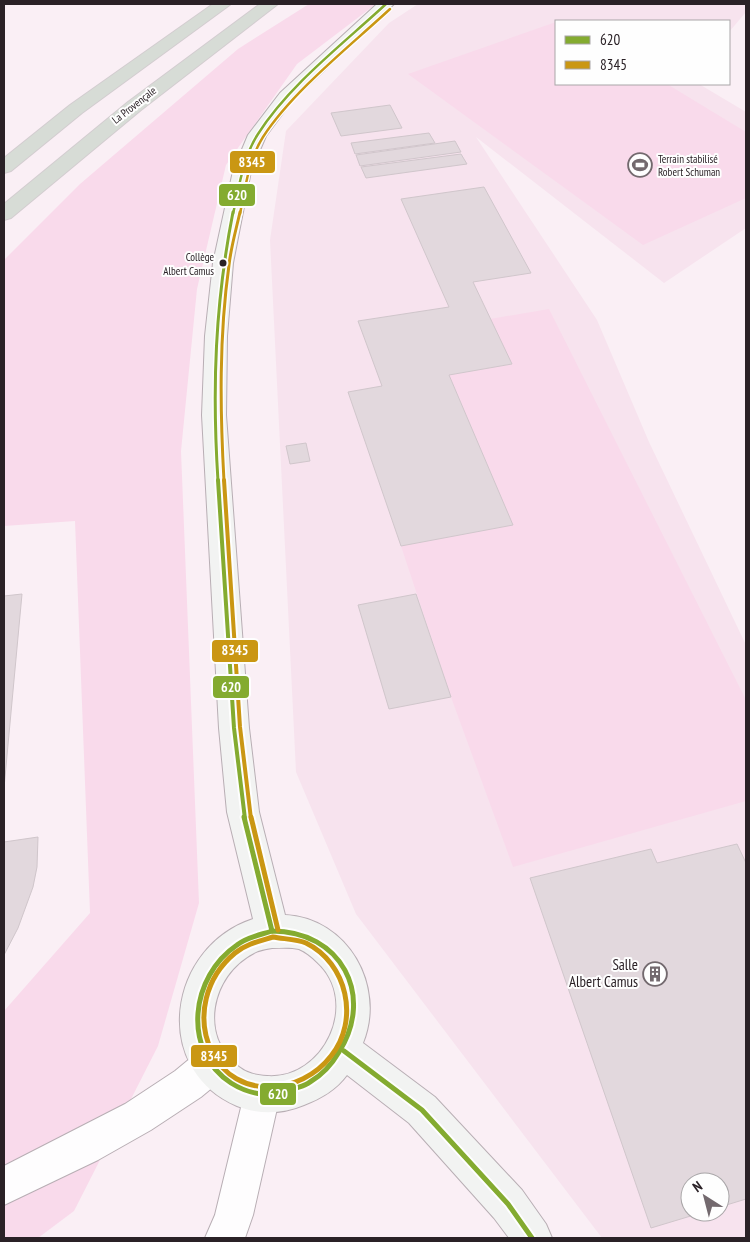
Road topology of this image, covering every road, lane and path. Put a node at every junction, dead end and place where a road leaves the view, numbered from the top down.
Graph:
1 (223, 4) edge
2 (270, 4) edge
3 (386, 4) edge
4 (4, 167) edge
5 (4, 214) edge
6 (272, 931) junction
7 (344, 1051) junction
8 (211, 1066) junction
9 (262, 1095) junction
10 (4, 1186) edge
11 (226, 1238) edge
12 (532, 1238) edge

1 - 4 highway
2 - 5 highway, La Provençale
3 - 6 street
6 - 7 street
6 - 8 street
7 - 9 street
7 - 12 street
8 - 9 street
8 - 10 street
9 - 11 street

